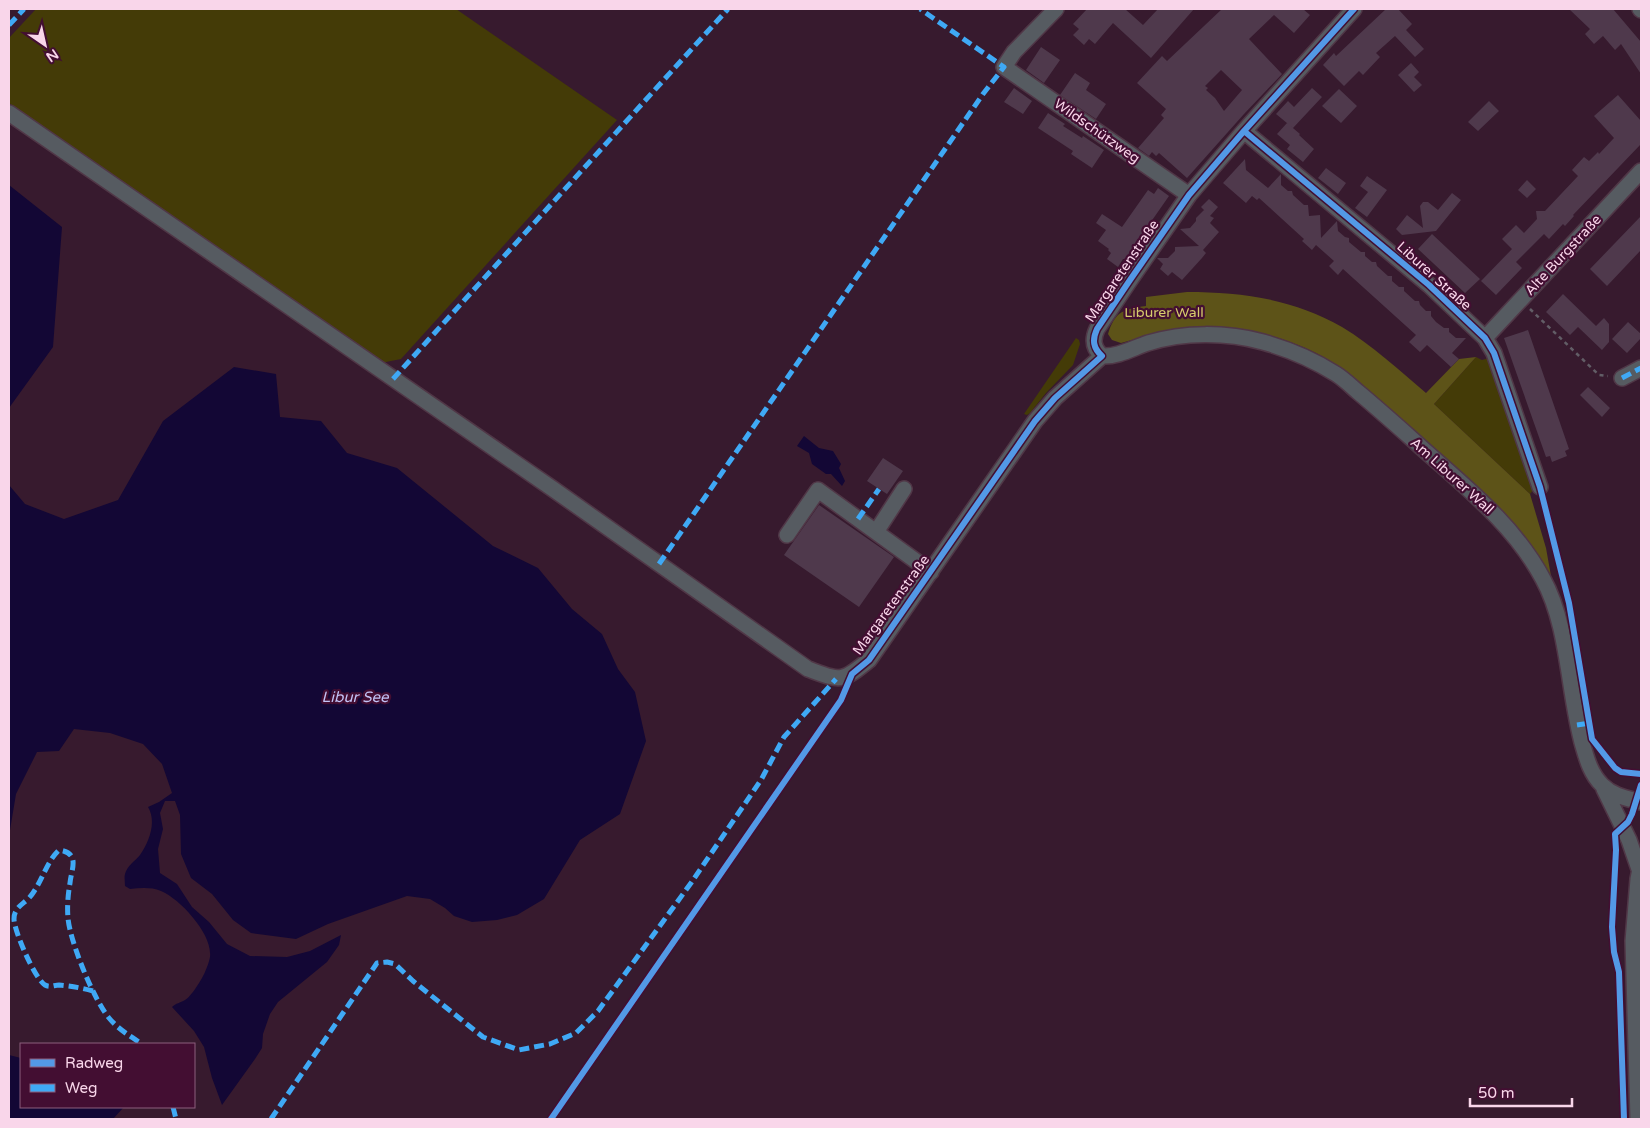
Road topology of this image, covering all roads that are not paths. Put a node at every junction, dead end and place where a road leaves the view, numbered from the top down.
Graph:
1 (1056, 9) edge
2 (1354, 9) edge
3 (9, 113) edge
4 (1244, 131) junction
5 (1641, 171) edge
6 (1189, 194) junction
7 (1485, 338) junction
8 (1102, 356) junction
9 (1641, 368) edge
10 (1622, 378) road end
11 (1540, 487) dead end
12 (904, 489) dead end
13 (876, 532) junction
14 (787, 535) dead end
15 (931, 572) junction
16 (1603, 786) junction
17 (1641, 802) edge
18 (1640, 868) edge
19 (1638, 1119) edge

1 - 6 street, Wildschützweg
2 - 4 street, Margaretenstraße
3 - 15 street, Margaretenstraße
4 - 6 street, Margaretenstraße
4 - 7 street, Liburer Straße
5 - 7 street, Alte Burgstraße
6 - 8 street, Margaretenstraße
7 - 11 street, Liburer Straße
8 - 15 street, Margaretenstraße
8 - 16 street, Am Liburer Wall
9 - 10 street
12 - 13 street
13 - 14 street
13 - 15 street
16 - 17 street, Am Liburer Wall
16 - 18 street
18 - 19 street

